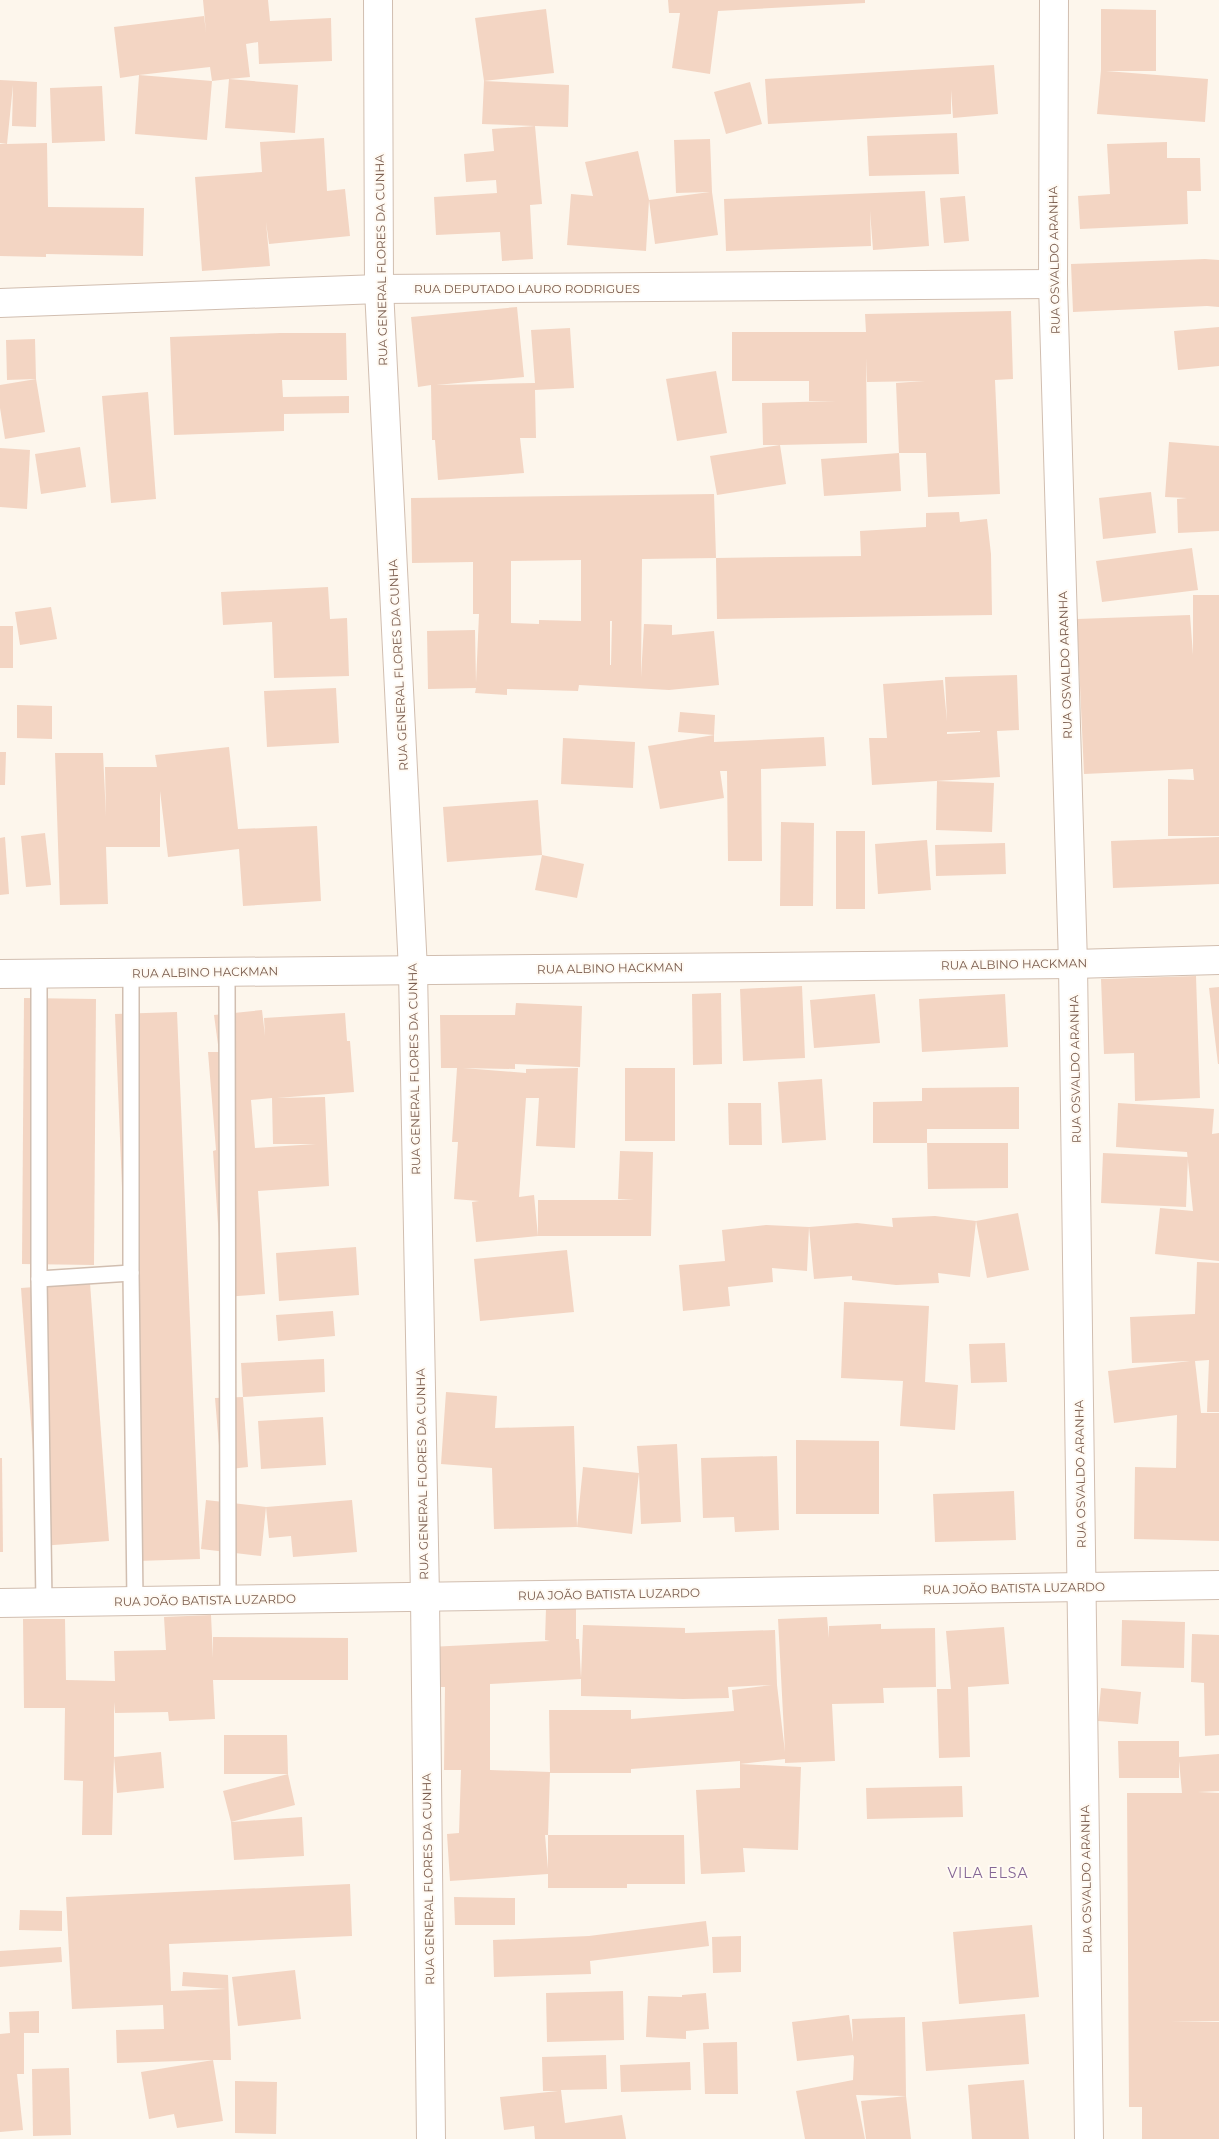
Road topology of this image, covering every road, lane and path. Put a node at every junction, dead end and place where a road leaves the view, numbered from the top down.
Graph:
1 (378, 0) edge
2 (1054, 0) edge
3 (1053, 284) junction
4 (379, 290) junction
5 (0, 304) edge
6 (1219, 960) edge
7 (1074, 964) junction
8 (412, 970) junction
9 (131, 972) junction
10 (227, 972) junction
11 (39, 973) junction
12 (0, 974) edge
13 (131, 1273) junction
14 (39, 1279) junction
15 (1219, 1585) edge
16 (1082, 1587) junction
17 (425, 1597) junction
18 (228, 1599) junction
19 (135, 1601) junction
20 (44, 1602) junction
21 (0, 1603) edge
22 (431, 2139) edge
23 (1089, 2139) edge

1 - 4 street, RUA GENERAL FLORES DA CUNHA
2 - 3 street, RUA OSVALDO ARANHA
3 - 4 street, RUA DEPUTADO LAURO RODRIGUES
3 - 7 street, RUA OSVALDO ARANHA
4 - 5 street, RUA DEPUTADO LAURO RODRIGUES
4 - 8 street, RUA GENERAL FLORES DA CUNHA
6 - 7 street, RUA ALBINO HACKMAN
7 - 8 street, RUA ALBINO HACKMAN
7 - 16 street, RUA OSVALDO ARANHA
8 - 10 street, RUA ALBINO HACKMAN
8 - 17 street, RUA GENERAL FLORES DA CUNHA
9 - 10 street, RUA ALBINO HACKMAN
9 - 11 street, RUA ALBINO HACKMAN
9 - 13 lane
10 - 18 lane
11 - 12 street, RUA ALBINO HACKMAN
11 - 14 lane
13 - 14 lane
13 - 19 lane
14 - 20 lane
15 - 16 street, RUA JOÃO BATISTA LUZARDO
16 - 17 street, RUA JOÃO BATISTA LUZARDO
16 - 23 street, RUA OSVALDO ARANHA
17 - 18 street, RUA JOÃO BATISTA LUZARDO
17 - 22 street, RUA GENERAL FLORES DA CUNHA
18 - 19 street, RUA JOÃO BATISTA LUZARDO
19 - 20 street, RUA JOÃO BATISTA LUZARDO
20 - 21 street, RUA JOÃO BATISTA LUZARDO

